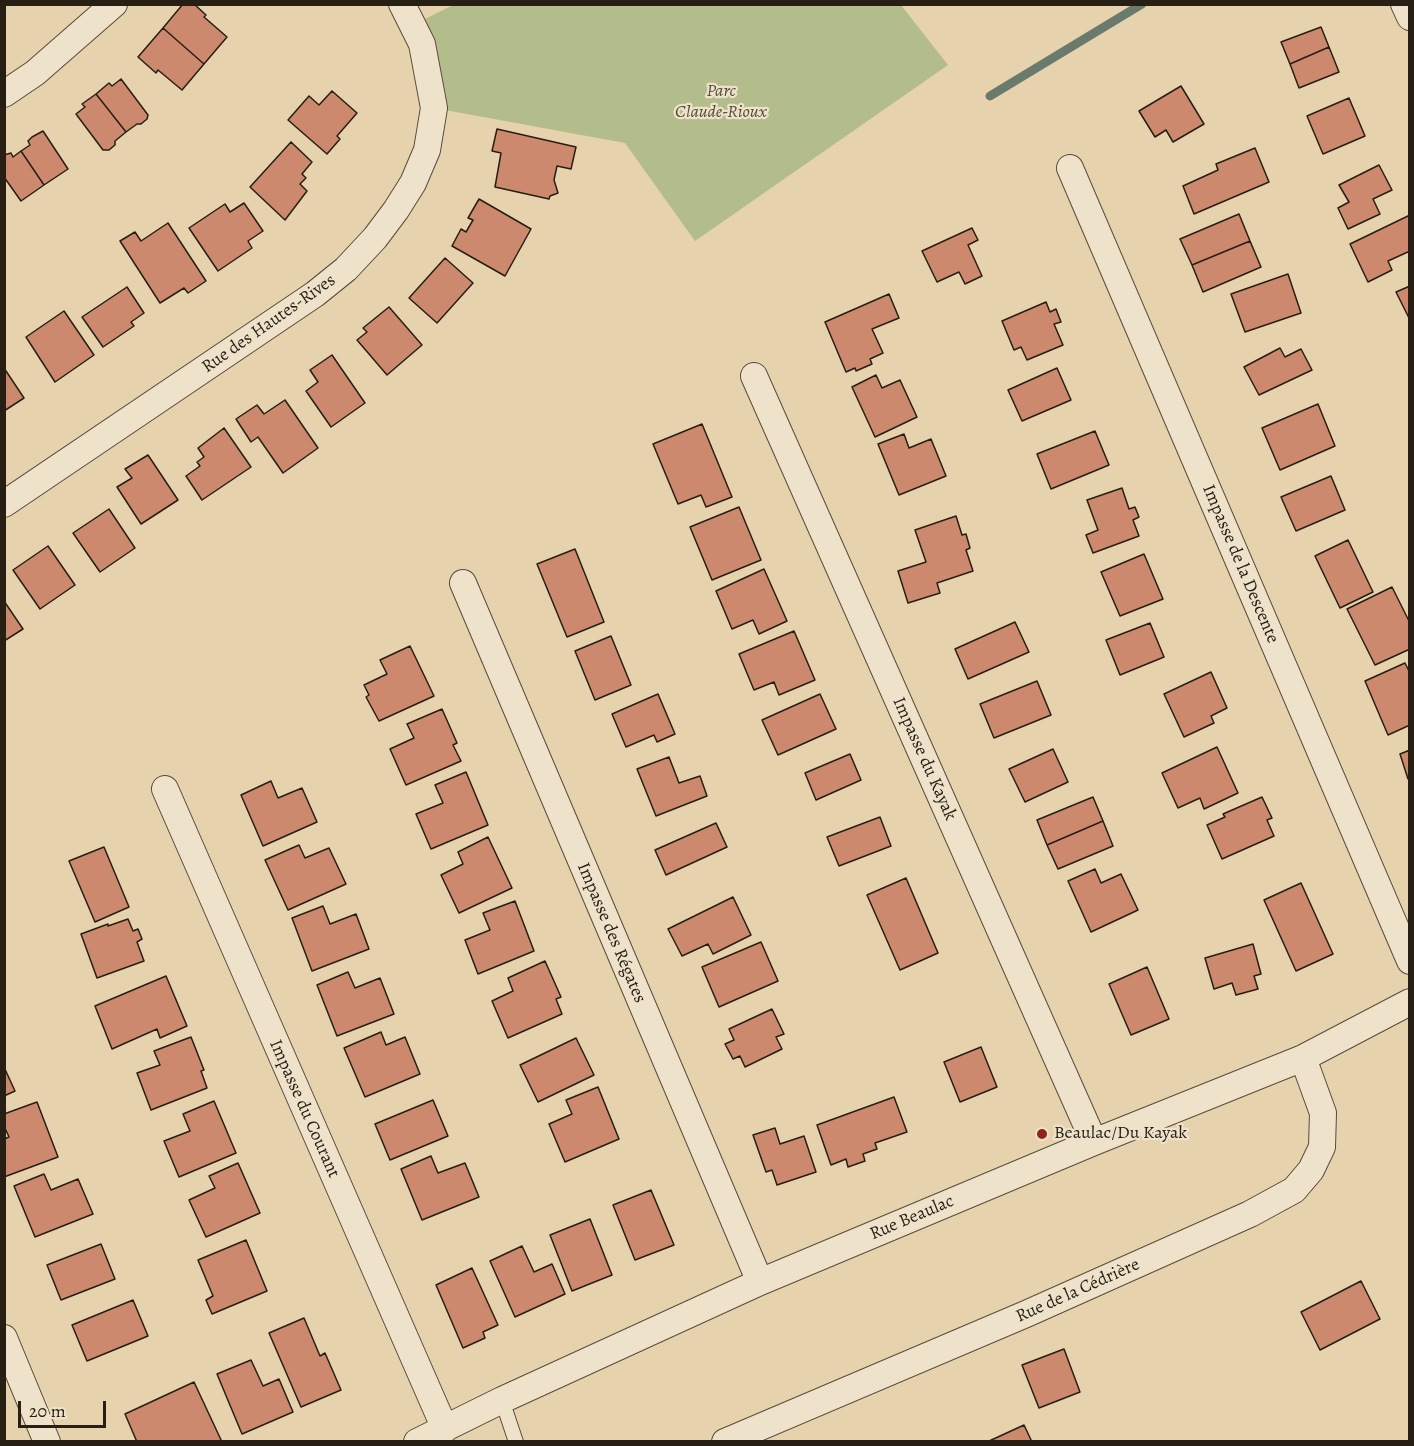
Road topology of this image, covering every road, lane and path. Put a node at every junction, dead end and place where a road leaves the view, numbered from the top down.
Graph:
1 (114, 4) edge
2 (402, 4) edge
3 (1404, 4) edge
4 (1410, 16) edge
5 (4, 94) edge
6 (1070, 168) dead end
7 (754, 376) dead end
8 (4, 504) edge
9 (463, 583) dead end
10 (165, 789) dead end
11 (1410, 961) edge
12 (1410, 1002) edge
13 (1304, 1058) junction
14 (1094, 1142) junction
15 (760, 1282) junction
16 (4, 1338) edge
17 (502, 1400) junction
18 (445, 1428) junction
19 (47, 1442) edge
20 (417, 1442) edge
21 (516, 1442) edge
22 (725, 1442) edge

1 - 5 street
2 - 8 street, Rue des Hautes-Rives
3 - 4 street
6 - 11 street, Impasse de la Descente
7 - 14 street, Impasse du Kayak
9 - 15 street, Impasse des Régates
10 - 18 street, Impasse du Courant
12 - 13 street, Rue Beaulac
13 - 14 street, Rue Beaulac
13 - 22 street, Rue de la Cédrière
14 - 15 street, Rue Beaulac
15 - 17 street, Rue Beaulac
16 - 19 street
17 - 18 street, Rue Beaulac
17 - 21 lane
18 - 20 street, Rue Beaulac

